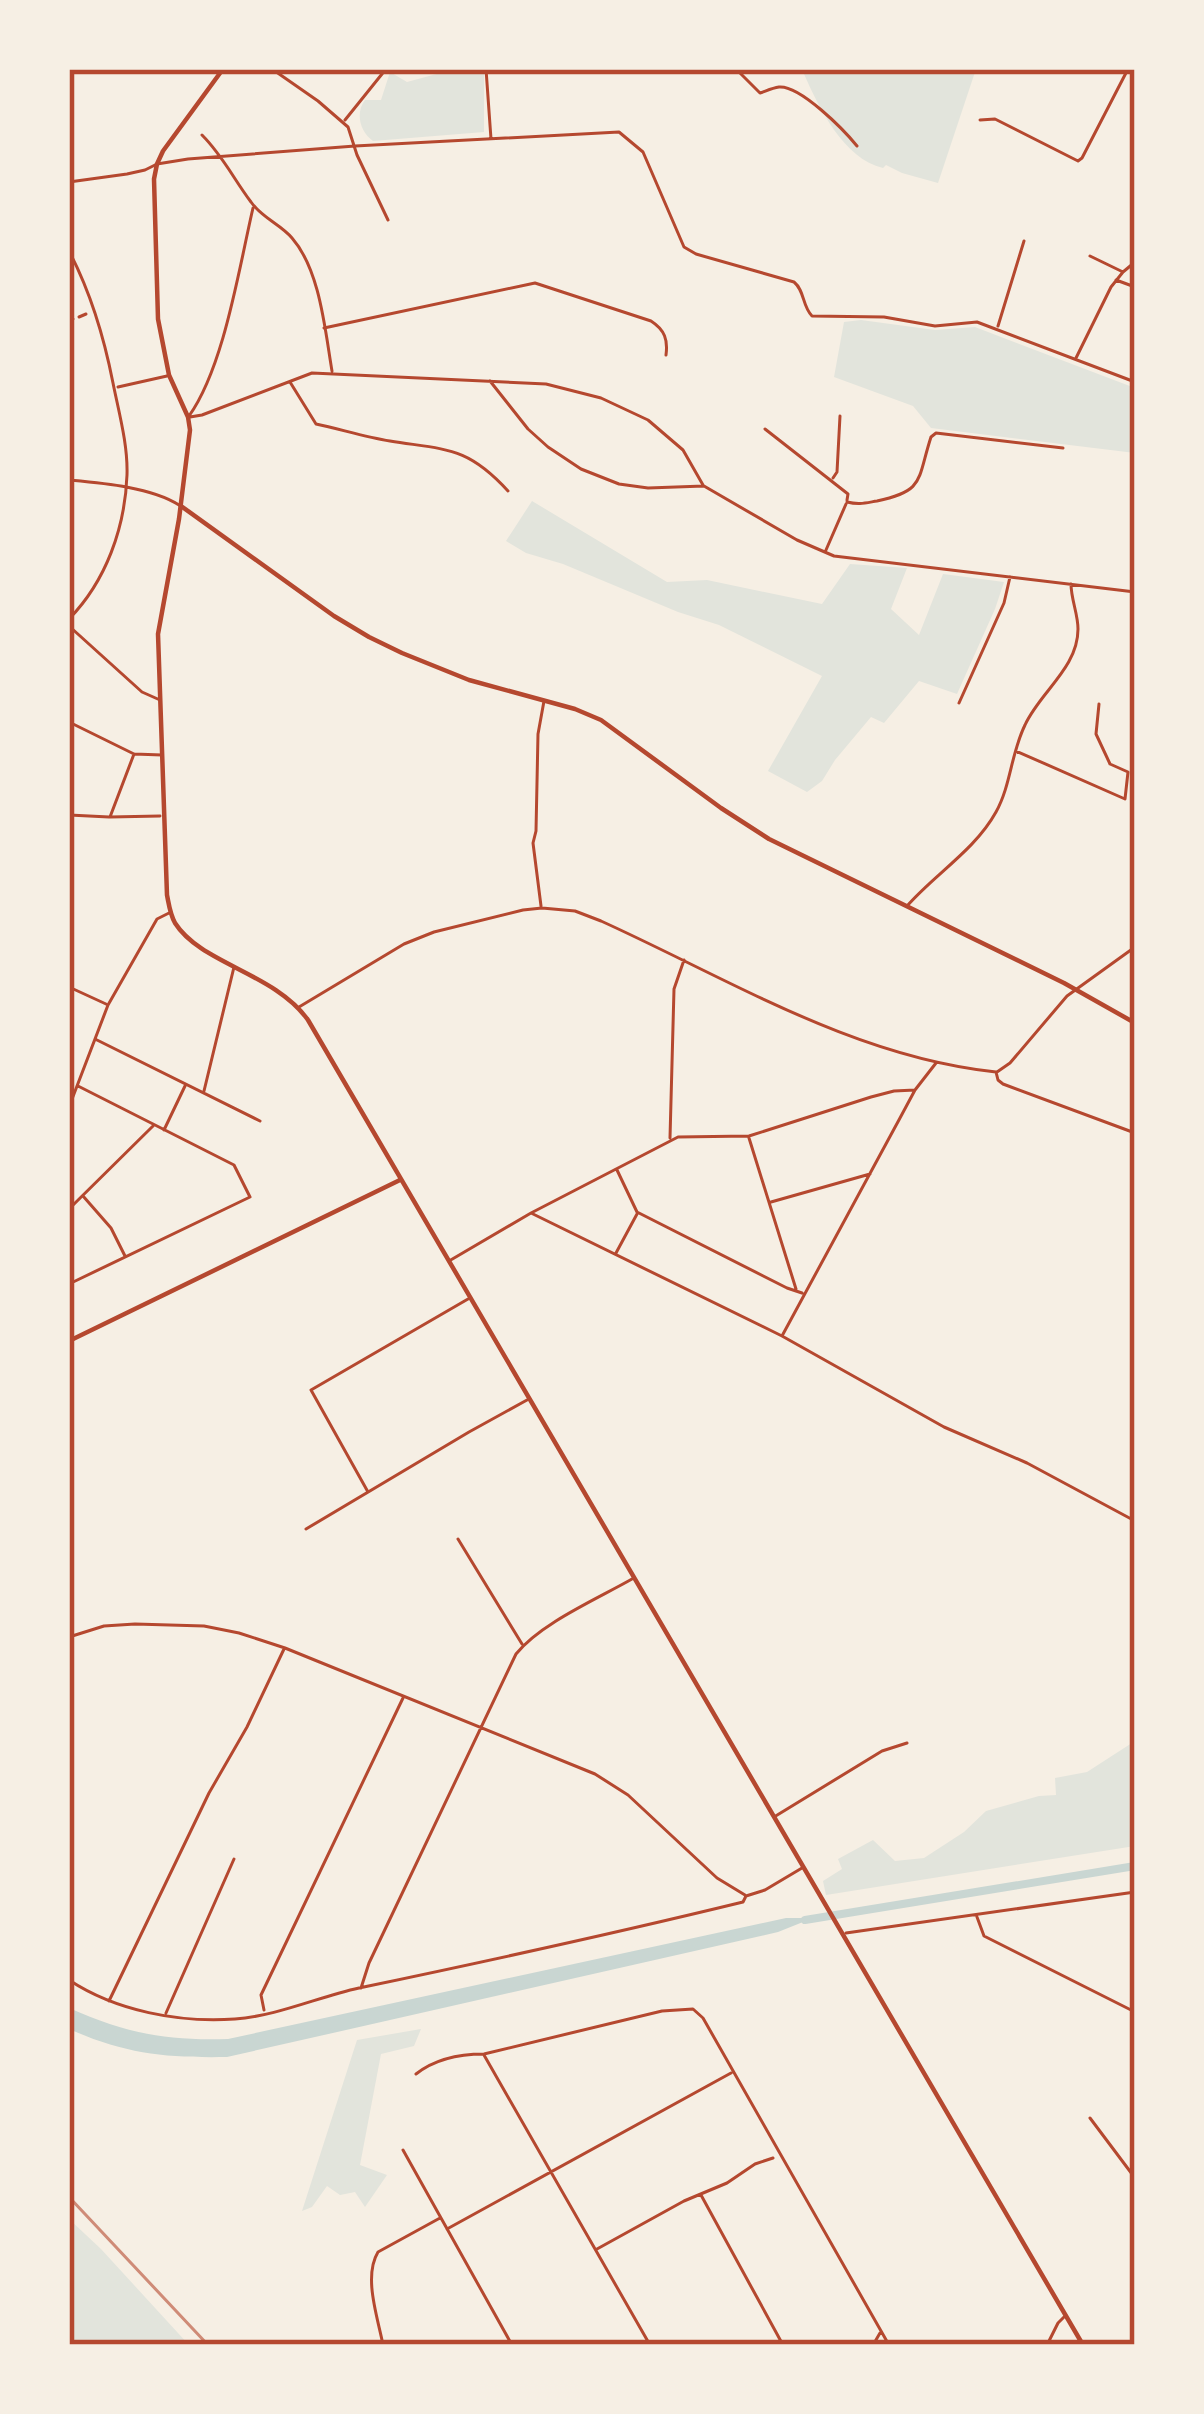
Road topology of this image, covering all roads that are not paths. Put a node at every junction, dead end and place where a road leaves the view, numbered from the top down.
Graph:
1 (223, 69) edge
2 (272, 69) edge
3 (386, 69) edge
4 (486, 69) edge
5 (736, 69) edge
6 (1128, 69) edge
7 (980, 120) dead end
8 (343, 121) junction
9 (202, 135) dead end
10 (491, 139) junction
11 (355, 146) junction
12 (857, 146) dead end
13 (222, 156) junction
14 (157, 164) junction
15 (69, 182) edge
16 (253, 206) junction
17 (388, 220) dead end
18 (1024, 241) dead end
19 (69, 251) edge
20 (1090, 256) dead end
21 (1135, 262) edge
22 (1123, 272) junction
23 (1116, 280) junction
24 (1135, 287) edge
25 (324, 328) junction
26 (997, 329) junction
27 (666, 356) dead end
28 (1076, 358) junction
29 (333, 372) junction
30 (169, 375) junction
31 (290, 380) junction
32 (490, 382) junction
33 (1135, 382) edge
34 (114, 388) junction
35 (840, 416) dead end
36 (188, 417) junction
37 (765, 429) dead end
38 (1063, 448) dead end
39 (832, 479) junction
40 (69, 480) edge
41 (704, 486) junction
42 (125, 489) junction
43 (508, 491) dead end
44 (847, 502) junction
45 (180, 506) junction
46 (825, 552) junction
47 (1011, 576) junction
48 (1071, 584) junction
49 (1135, 592) edge
50 (69, 602) edge
51 (78, 610) junction
52 (69, 619) edge
53 (69, 626) edge
54 (160, 700) junction
55 (544, 701) junction
56 (959, 703) dead end
57 (1100, 704) dead end
58 (69, 722) edge
59 (1015, 751) junction
60 (134, 754) junction
61 (163, 754) junction
62 (69, 814) edge
63 (165, 816) junction
64 (110, 818) junction
65 (542, 908) junction
66 (906, 908) junction
67 (170, 912) junction
68 (1135, 947) edge
69 (684, 960) junction
70 (235, 966) junction
71 (69, 987) edge
72 (1075, 989) junction
73 (108, 1005) junction
74 (299, 1007) junction
75 (1135, 1023) edge
76 (95, 1039) junction
77 (938, 1062) junction
78 (995, 1072) junction
79 (186, 1084) junction
80 (78, 1086) junction
81 (915, 1090) junction
82 (204, 1093) junction
83 (69, 1107) edge
84 (260, 1121) dead end
85 (154, 1124) junction
86 (164, 1130) junction
87 (1135, 1133) edge
88 (749, 1136) junction
89 (670, 1140) junction
90 (616, 1169) junction
91 (870, 1174) junction
92 (400, 1180) junction
93 (82, 1196) junction
94 (769, 1203) junction
95 (69, 1209) edge
96 (638, 1212) junction
97 (530, 1214) junction
98 (615, 1256) junction
99 (126, 1257) junction
100 (448, 1262) junction
101 (69, 1285) edge
102 (796, 1290) junction
103 (803, 1294) junction
104 (470, 1298) junction
105 (782, 1336) junction
106 (69, 1341) edge
107 (529, 1400) junction
108 (368, 1492) junction
109 (1135, 1521) edge
110 (306, 1528) dead end
111 (458, 1539) dead end
112 (633, 1578) junction
113 (69, 1637) edge
114 (523, 1646) junction
115 (284, 1648) junction
116 (404, 1696) junction
117 (482, 1728) junction
118 (907, 1743) dead end
119 (773, 1818) junction
120 (234, 1859) dead end
121 (802, 1868) junction
122 (1135, 1892) edge
123 (746, 1896) junction
124 (976, 1916) junction
125 (841, 1934) junction
126 (69, 1980) edge
127 (361, 1988) junction
128 (109, 2002) junction
129 (1135, 2012) edge
130 (265, 2013) junction
131 (165, 2015) junction
132 (484, 2054) junction
133 (733, 2072) junction
134 (416, 2074) dead end
135 (1090, 2117) dead end
136 (404, 2150) dead end
137 (773, 2158) dead end
138 (552, 2172) junction
139 (1135, 2178) edge
140 (701, 2195) junction
141 (441, 2217) junction
142 (447, 2229) junction
143 (596, 2250) junction
144 (1066, 2315) junction
145 (882, 2332) junction
146 (382, 2345) edge
147 (512, 2345) edge
148 (650, 2345) edge
149 (783, 2345) edge
150 (872, 2345) edge
151 (889, 2345) edge
152 (1047, 2345) edge
153 (1083, 2345) edge

1 - 14 main road
2 - 8 street
3 - 8 street
4 - 10 street
5 - 12 street
6 - 7 street
8 - 11 street
9 - 13 street
10 - 11 street
10 - 26 street
11 - 13 street
11 - 17 street
13 - 14 street
13 - 16 street
14 - 15 street
14 - 30 main road
16 - 25 street
16 - 36 street
18 - 26 street
19 - 34 street
20 - 22 street
21 - 22 street
22 - 23 street
23 - 24 street
23 - 28 street
25 - 27 street
25 - 29 street
26 - 28 street
28 - 33 street
29 - 31 street
29 - 32 street
30 - 34 street
30 - 36 main road
31 - 36 street
31 - 43 street
32 - 41 street
32 - 41 street
34 - 42 street
35 - 39 street
36 - 45 main road
37 - 39 street
38 - 44 street
39 - 44 street
40 - 42 street
41 - 46 street
42 - 45 street
42 - 51 street
44 - 46 street
45 - 54 main road
45 - 55 main road
46 - 47 street
47 - 48 street
47 - 56 street
48 - 49 street
48 - 59 street
50 - 51 street
51 - 52 street
53 - 54 street
54 - 61 main road
55 - 65 street
55 - 66 main road
57 - 59 street
58 - 60 street
59 - 66 street
60 - 61 street
60 - 64 street
61 - 63 main road
62 - 64 street
63 - 64 street
63 - 67 main road
65 - 69 street
65 - 74 street
66 - 72 main road
67 - 70 main road
67 - 73 street
68 - 72 street
69 - 77 street
69 - 89 street
70 - 74 main road
70 - 82 street
71 - 73 street
72 - 75 main road
72 - 78 street
73 - 76 street
74 - 92 main road
76 - 79 street
76 - 80 street
77 - 78 street
77 - 81 street
78 - 87 street
79 - 82 street
79 - 86 street
80 - 83 street
80 - 85 street
81 - 88 street
81 - 91 street
82 - 84 street
85 - 86 street
85 - 93 street
86 - 99 street
88 - 89 street
88 - 94 street
89 - 90 street
90 - 96 street
90 - 97 street
91 - 94 street
91 - 103 street
92 - 100 main road
92 - 106 main road
93 - 95 street
93 - 99 street
94 - 102 street
96 - 98 street
96 - 102 street
97 - 98 street
97 - 100 street
98 - 105 street
99 - 101 street
100 - 104 main road
102 - 103 street
103 - 105 street
104 - 107 main road
104 - 108 street
105 - 109 street
107 - 108 street
107 - 112 main road
108 - 110 street
111 - 114 street
112 - 114 street
112 - 119 main road
113 - 115 street
114 - 117 street
115 - 116 street
115 - 128 street
116 - 117 street
116 - 130 street
117 - 123 street
117 - 127 street
118 - 119 street
119 - 121 main road
120 - 131 street
121 - 123 street
121 - 125 main road
122 - 124 street
123 - 127 street
124 - 125 street
124 - 129 street
125 - 144 main road
126 - 128 street
127 - 130 street
128 - 131 street
130 - 131 street
132 - 133 street
132 - 134 street
132 - 138 street
133 - 138 street
133 - 145 street
135 - 139 street
136 - 141 street
137 - 140 street
138 - 142 street
138 - 143 street
140 - 143 street
140 - 149 street
141 - 142 street
141 - 146 street
142 - 147 street
143 - 148 street
144 - 152 street
144 - 153 main road
145 - 150 street
145 - 151 street

